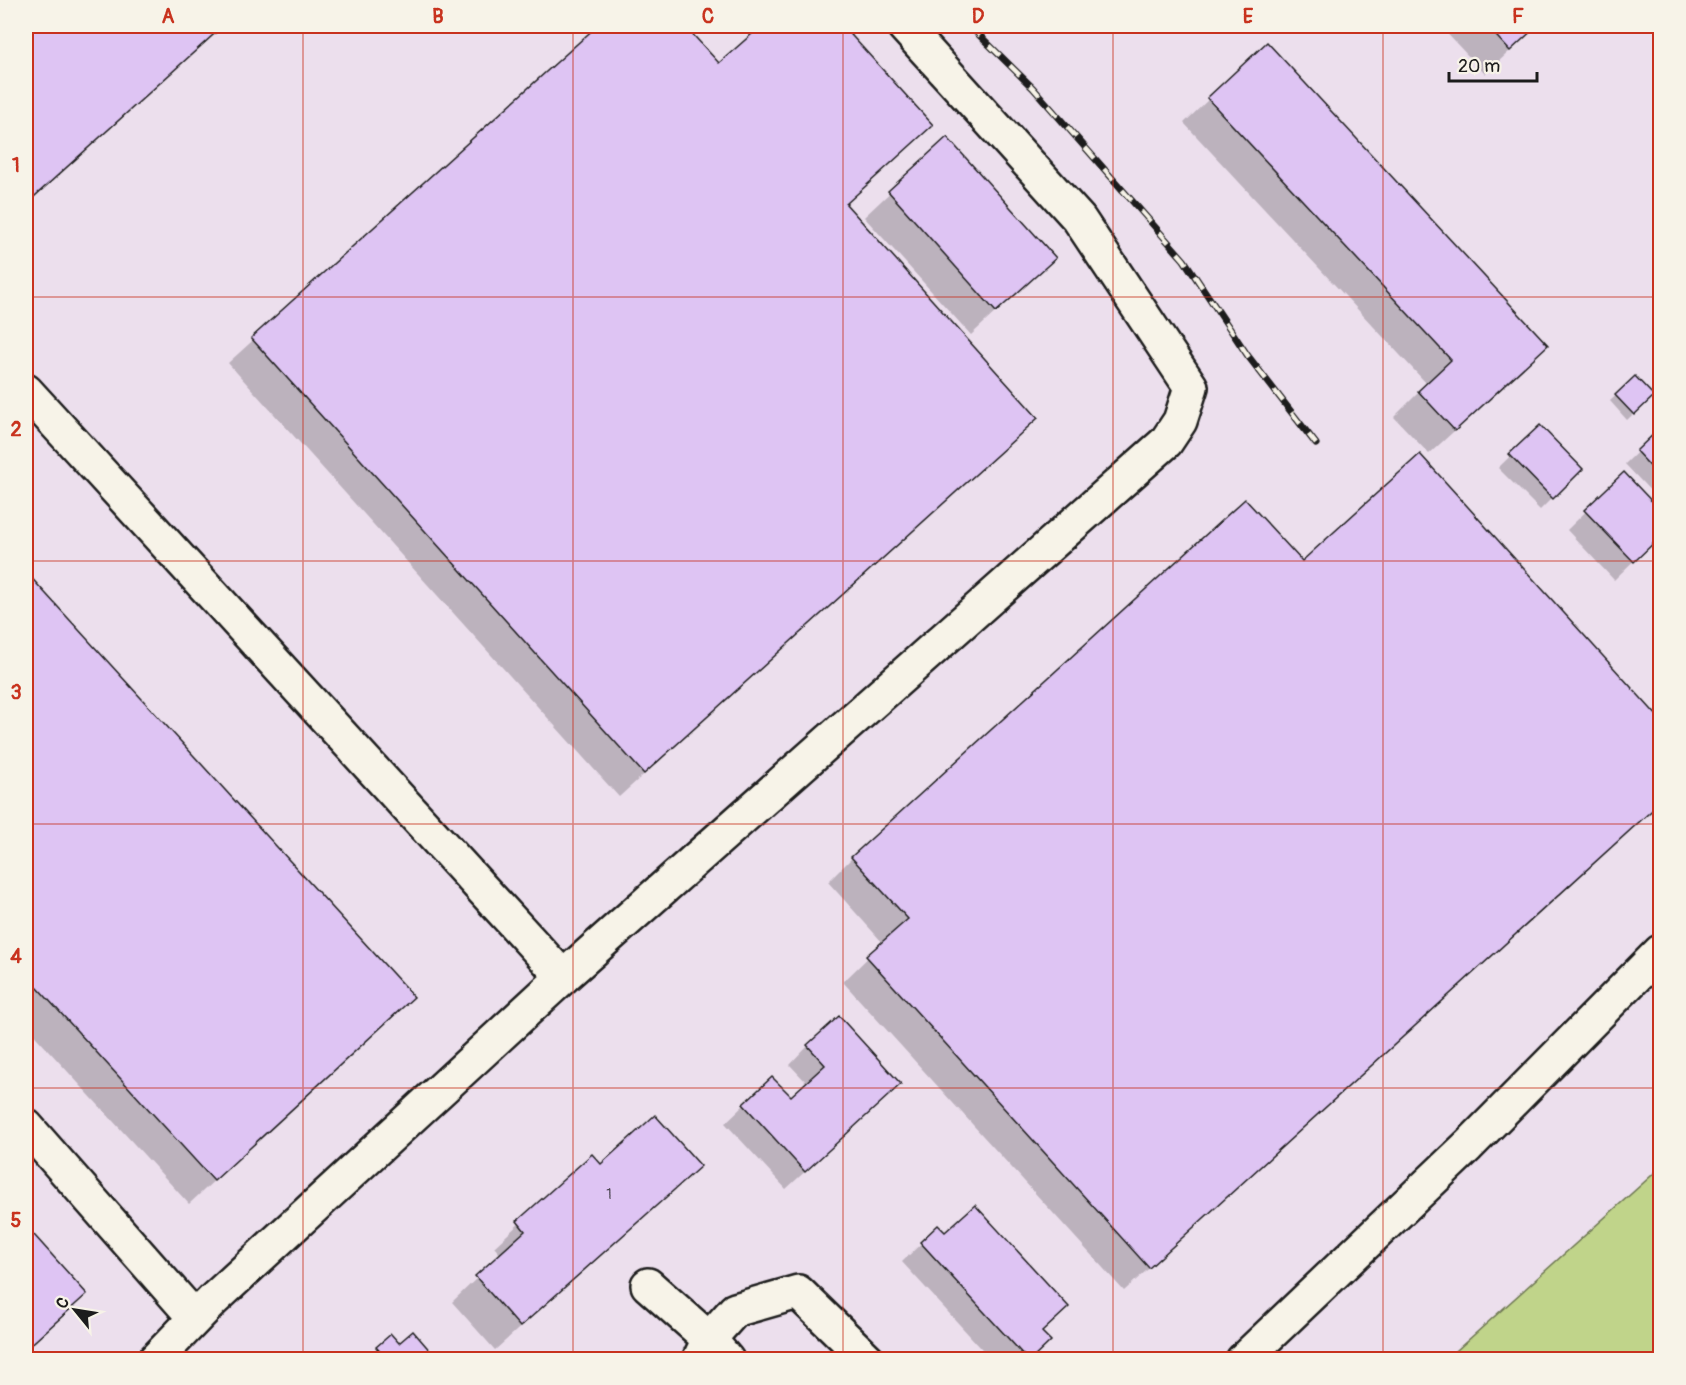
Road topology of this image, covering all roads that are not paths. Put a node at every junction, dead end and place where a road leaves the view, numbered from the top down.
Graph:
1 (903, 26) edge
2 (26, 391) edge
3 (1660, 952) edge
4 (563, 977) junction
5 (26, 1126) edge
6 (648, 1285) dead end
7 (195, 1318) junction
8 (712, 1353) edge
9 (155, 1359) edge
10 (868, 1359) edge
11 (1243, 1359) edge

1 - 4 street
2 - 4 street
3 - 11 street
4 - 7 street
5 - 7 street
6 - 8 street
7 - 9 street
8 - 10 street

